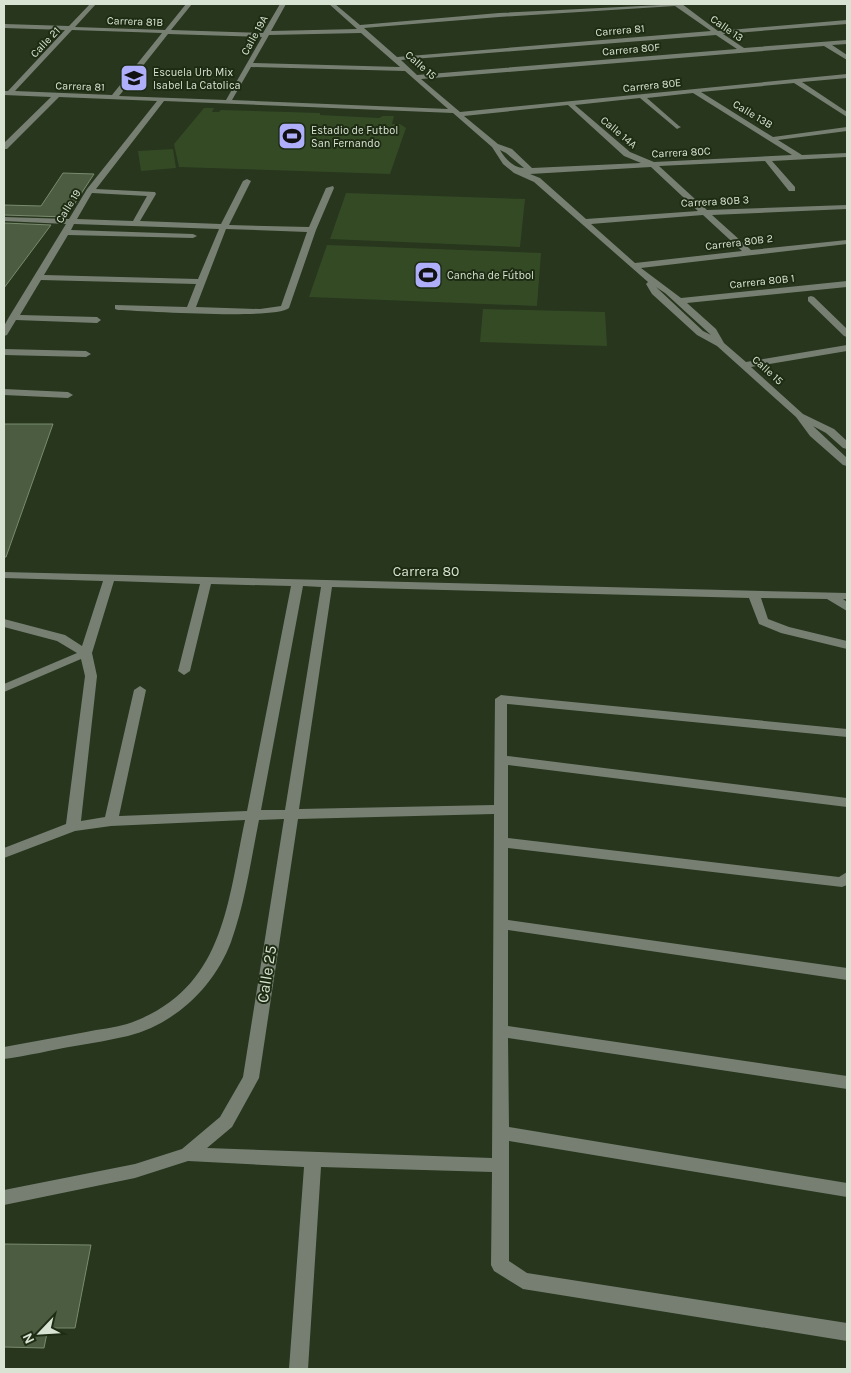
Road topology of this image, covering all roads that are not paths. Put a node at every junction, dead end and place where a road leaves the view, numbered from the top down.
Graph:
1 (93, 4) edge
2 (189, 4) edge
3 (283, 4) edge
4 (332, 4) edge
5 (677, 4) edge
6 (494, 9) dead end
7 (499, 15) junction
8 (847, 22) edge
9 (4, 26) edge
10 (72, 28) junction
11 (361, 29) junction
12 (168, 32) junction
13 (717, 32) junction
14 (266, 34) junction
15 (847, 42) edge
16 (824, 44) junction
17 (742, 50) junction
18 (847, 58) edge
19 (395, 59) junction
20 (248, 65) junction
21 (407, 69) junction
22 (847, 76) edge
23 (416, 77) junction
24 (796, 81) junction
25 (694, 91) junction
26 (7, 93) edge
27 (56, 96) junction
28 (641, 96) junction
29 (113, 98) junction
30 (162, 99) junction
31 (228, 102) junction
32 (569, 103) junction
33 (457, 113) junction
34 (847, 115) edge
35 (678, 127) dead end
36 (847, 130) edge
37 (773, 139) junction
38 (495, 146) junction
39 (4, 147) edge
40 (847, 155) edge
41 (800, 157) junction
42 (767, 159) junction
43 (652, 164) junction
44 (517, 170) junction
45 (531, 170) junction
46 (537, 180) junction
47 (247, 182) dead end
48 (330, 188) dead end
49 (792, 189) dead end
50 (90, 191) junction
51 (847, 207) edge
52 (705, 213) junction
53 (4, 219) edge
54 (70, 222) junction
55 (584, 222) junction
56 (135, 224) junction
57 (223, 228) junction
58 (312, 230) junction
59 (64, 232) junction
60 (193, 236) dead end
61 (847, 242) edge
62 (748, 252) junction
63 (633, 266) junction
64 (38, 277) junction
65 (646, 277) junction
66 (201, 282) junction
67 (847, 284) edge
68 (811, 299) dead end
69 (679, 301) junction
70 (118, 307) dead end
71 (191, 309) junction
72 (14, 317) junction
73 (97, 320) dead end
74 (4, 333) edge
75 (847, 334) edge
76 (720, 344) junction
77 (847, 348) edge
78 (4, 352) edge
79 (86, 354) dead end
80 (744, 365) junction
81 (4, 392) edge
82 (68, 395) dead end
83 (799, 415) junction
84 (847, 446) edge
85 (847, 463) edge
86 (4, 576) edge
87 (109, 579) junction
88 (206, 581) junction
89 (298, 582) junction
90 (327, 584) junction
91 (754, 594) junction
92 (830, 596) junction
93 (847, 596) edge
94 (847, 607) edge
95 (4, 623) edge
96 (847, 646) edge
97 (86, 653) junction
98 (184, 671) dead end
99 (4, 688) edge
100 (140, 690) dead end
101 (847, 733) edge
102 (501, 760) junction
103 (847, 802) edge
104 (501, 809) junction
105 (290, 814) junction
106 (254, 815) junction
107 (111, 821) junction
108 (73, 827) junction
109 (501, 842) junction
110 (4, 854) edge
111 (847, 877) edge
112 (501, 924) junction
113 (847, 974) edge
114 (501, 1031) junction
115 (4, 1053) edge
116 (847, 1082) edge
117 (501, 1134) junction
118 (188, 1154) junction
119 (313, 1160) junction
120 (501, 1165) junction
121 (847, 1190) edge
122 (4, 1198) edge
123 (847, 1332) edge
124 (298, 1369) edge

1 - 10 street, Calle 21
2 - 12 street
3 - 14 street, Calle 19A
4 - 11 street, Calle 15
5 - 7 street, Carrera 81B
5 - 13 street, Calle 13
6 - 7 street
7 - 11 street, Carrera 81B
8 - 13 street, Carrera 81
9 - 10 street, Carrera 81B
10 - 12 street, Carrera 81B
10 - 26 street, Calle 21
11 - 14 street, Carrera 81B
11 - 19 street, Calle 15
12 - 14 street, Carrera 81B
12 - 29 street
13 - 17 street, Calle 13
13 - 19 street, Carrera 81
14 - 20 street, Calle 19A
15 - 16 street, Carrera 80F
16 - 17 street, Carrera 80F
16 - 18 street
17 - 23 street, Carrera 80F
19 - 21 street, Calle 15
20 - 21 street
20 - 31 street, Calle 19A
21 - 23 street, Calle 15
22 - 24 street, Carrera 80E
23 - 33 street, Calle 15
24 - 25 street, Carrera 80E
24 - 34 street
25 - 28 street, Carrera 80E
25 - 37 street, Calle 13B
26 - 27 street, Carrera 81
27 - 29 street, Carrera 81
27 - 39 street
28 - 32 street, Carrera 80E
28 - 35 street
29 - 30 street, Carrera 81
30 - 31 street, Carrera 81
30 - 50 street, Calle 19
31 - 33 street, Carrera 81
32 - 33 street, Carrera 80E
32 - 43 street, Calle 14A
33 - 38 street, Calle 15
36 - 37 street
37 - 41 street, Calle 13B
38 - 44 street, Calle 15
38 - 45 street, Calle 15
40 - 41 street, Carrera 80C
41 - 42 street, Carrera 80C
42 - 43 street, Carrera 80C
42 - 49 street
43 - 45 street, Carrera 80C
43 - 52 street, Calle 14A
44 - 45 street, Carrera 80C
44 - 46 street, Calle 15
45 - 46 street, Calle 15
46 - 55 street, Calle 15
47 - 57 street
48 - 58 street
50 - 54 street, Calle 19
50 - 56 street
51 - 52 street, Carrera 80B 3
52 - 55 street, Carrera 80B 3
52 - 62 street, Calle 14A
53 - 54 street
54 - 56 street
54 - 59 street, Calle 19
55 - 63 street, Calle 15
56 - 57 street
57 - 58 street
57 - 66 street
58 - 71 street
59 - 60 street
59 - 64 street, Calle 19
61 - 62 street, Carrera 80B 2
62 - 63 street, Carrera 80B 2
63 - 65 street, Calle 15
64 - 66 street
64 - 72 street, Calle 19
65 - 69 street, Calle 15
65 - 76 street, Calle 15
66 - 71 street
67 - 69 street, Carrera 80B 1
68 - 75 street
69 - 76 street, Calle 15
70 - 71 street
72 - 73 street
72 - 74 street, Calle 19
76 - 80 street, Calle 15
77 - 80 street
78 - 79 street
80 - 83 street, Calle 15
81 - 82 street
83 - 84 street, Calle 15
83 - 85 street, Calle 15
86 - 87 street, Carrera 80
87 - 88 street, Carrera 80
87 - 97 street
88 - 89 street, Carrera 80
88 - 98 street
89 - 90 street, Carrera 80
89 - 106 street
90 - 91 street, Carrera 80
90 - 105 street, Calle 25
91 - 92 street, Carrera 80
91 - 96 street
92 - 93 street, Carrera 80
92 - 94 street
95 - 97 street
97 - 99 street
97 - 108 street
100 - 107 street
101 - 102 street
102 - 103 street
102 - 104 street
104 - 105 street
104 - 109 street
105 - 106 street
105 - 118 street, Calle 25
106 - 107 street
106 - 115 street
107 - 108 street
108 - 110 street
109 - 111 street
109 - 112 street
112 - 113 street
112 - 114 street
114 - 116 street
114 - 117 street
117 - 120 street
117 - 121 street
118 - 119 street
118 - 122 street, Calle 25
119 - 120 street
119 - 124 street
120 - 123 street

